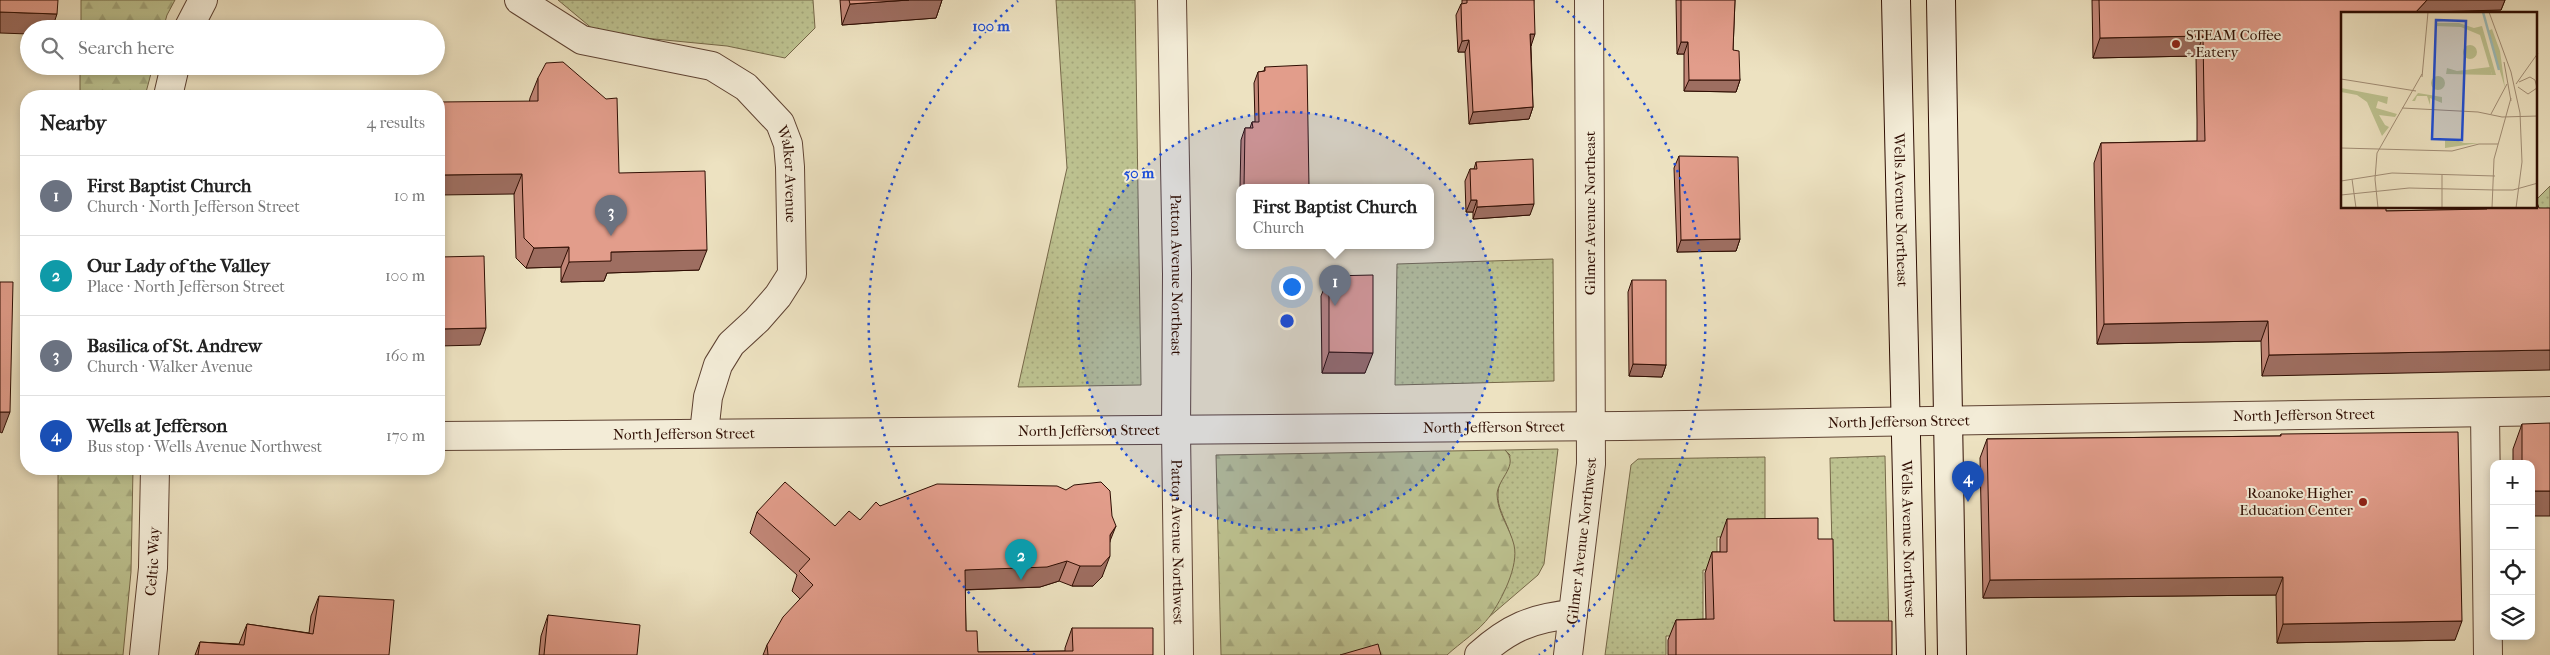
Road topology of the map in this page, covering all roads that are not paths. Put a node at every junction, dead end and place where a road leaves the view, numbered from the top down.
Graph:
1 (204, 0) edge
2 (518, 0) edge
3 (1172, 0) edge
4 (1589, 0) edge
5 (1896, 0) edge
6 (1941, 0) edge
7 (193, 20) edge
8 (2550, 411) edge
9 (2485, 413) junction
10 (1946, 420) junction
11 (1904, 421) junction
12 (1590, 426) junction
13 (1176, 431) junction
14 (704, 433) junction
15 (445, 436) edge
16 (155, 475) edge
17 (1572, 614) junction
18 (144, 655) edge
19 (1179, 655) edge
20 (1479, 655) edge
21 (1568, 655) edge
22 (1911, 655) edge
23 (1952, 655) edge
24 (2488, 655) edge

1 - 7 street
2 - 14 street, Walker Avenue
3 - 13 street, Patton Avenue Northeast
4 - 12 street, Gilmer Avenue Northeast
5 - 11 street, Wells Avenue Northeast
6 - 10 street
8 - 9 street, North Jefferson Street
9 - 10 street, North Jefferson Street
9 - 24 street
10 - 11 street, North Jefferson Street
10 - 23 street
11 - 12 street, North Jefferson Street
11 - 22 street, Wells Avenue Northwest
12 - 13 street, North Jefferson Street
12 - 17 street, Gilmer Avenue Northwest
13 - 14 street, North Jefferson Street
13 - 19 street, Patton Avenue Northwest
14 - 15 street, North Jefferson Street
16 - 18 street, Celtic Way
17 - 20 street
17 - 21 street, Gilmer Avenue Northwest

